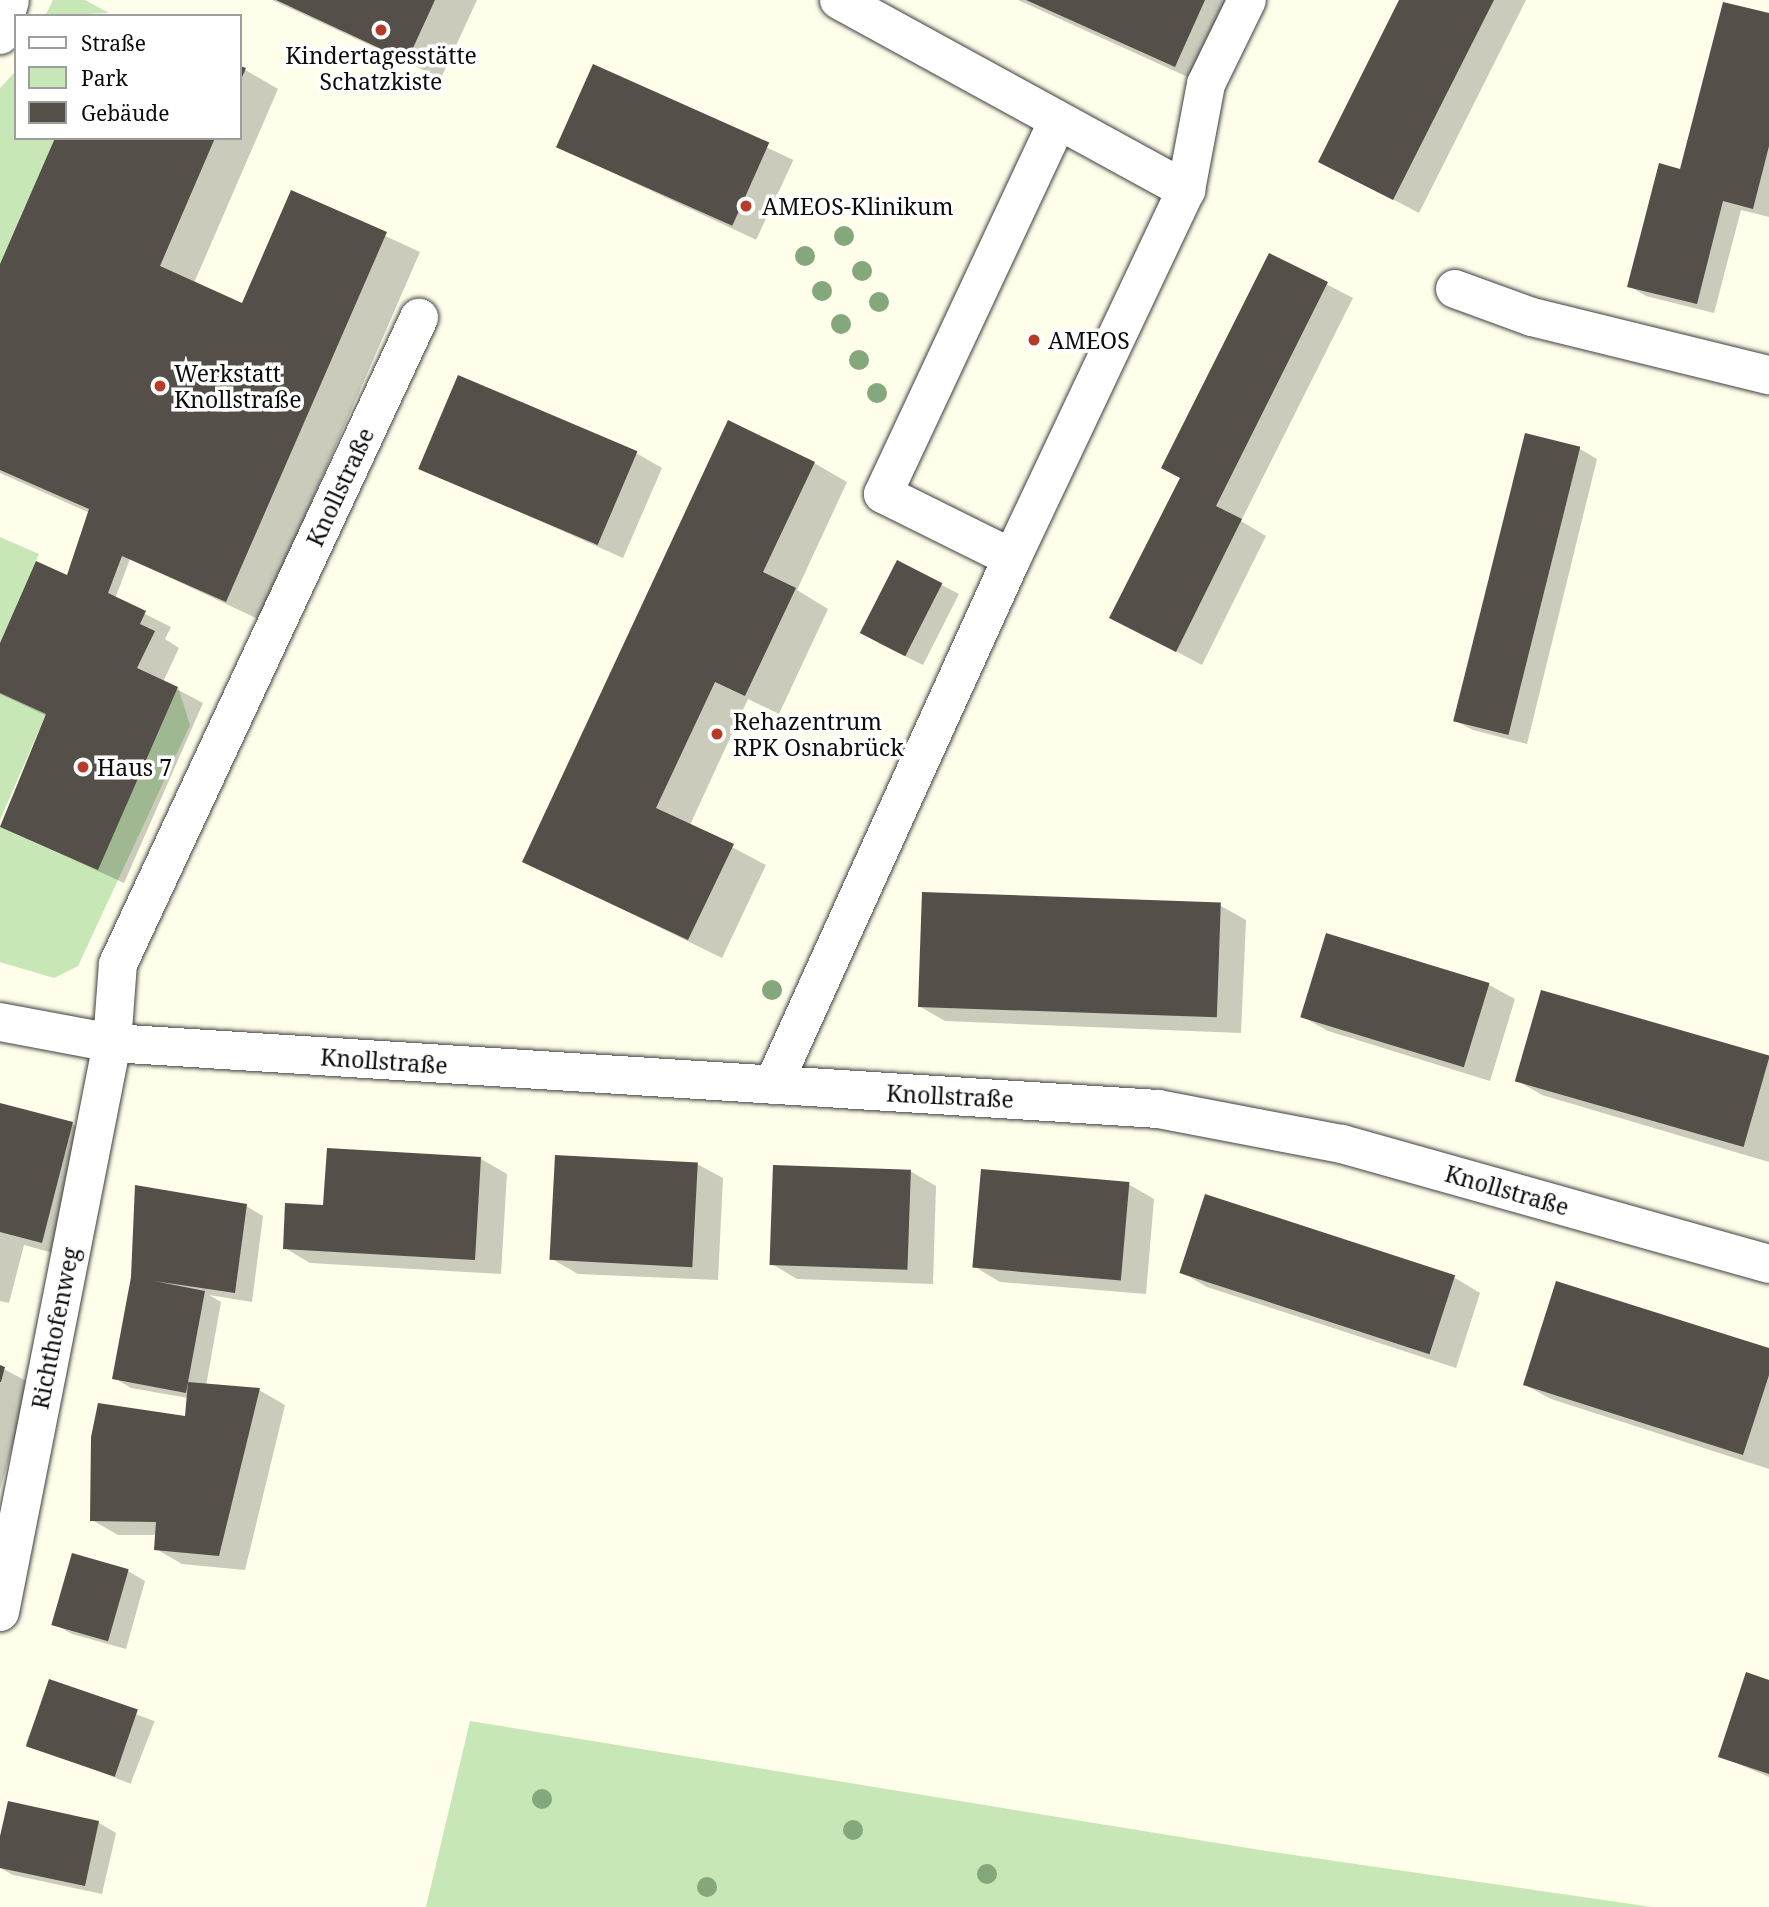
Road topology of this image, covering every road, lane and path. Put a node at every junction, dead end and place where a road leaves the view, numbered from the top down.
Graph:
1 (10, 0) edge
2 (1247, 0) edge
3 (842, 1) edge
4 (0, 35) edge
5 (1057, 123) junction
6 (1186, 190) junction
7 (1455, 289) dead end
8 (419, 318) dead end
9 (1769, 375) edge
10 (1012, 558) junction
11 (0, 1022) edge
12 (112, 1043) junction
13 (773, 1086) junction
14 (1769, 1264) edge
15 (0, 1612) edge

1 - 4 street
2 - 6 street
3 - 5 street
5 - 6 street
5 - 10 street
6 - 10 street
7 - 9 street
8 - 12 street, Knollstraße
10 - 13 street
11 - 12 street, Knollstraße
12 - 13 street, Knollstraße
12 - 15 street, Richthofenweg
13 - 14 street, Knollstraße

